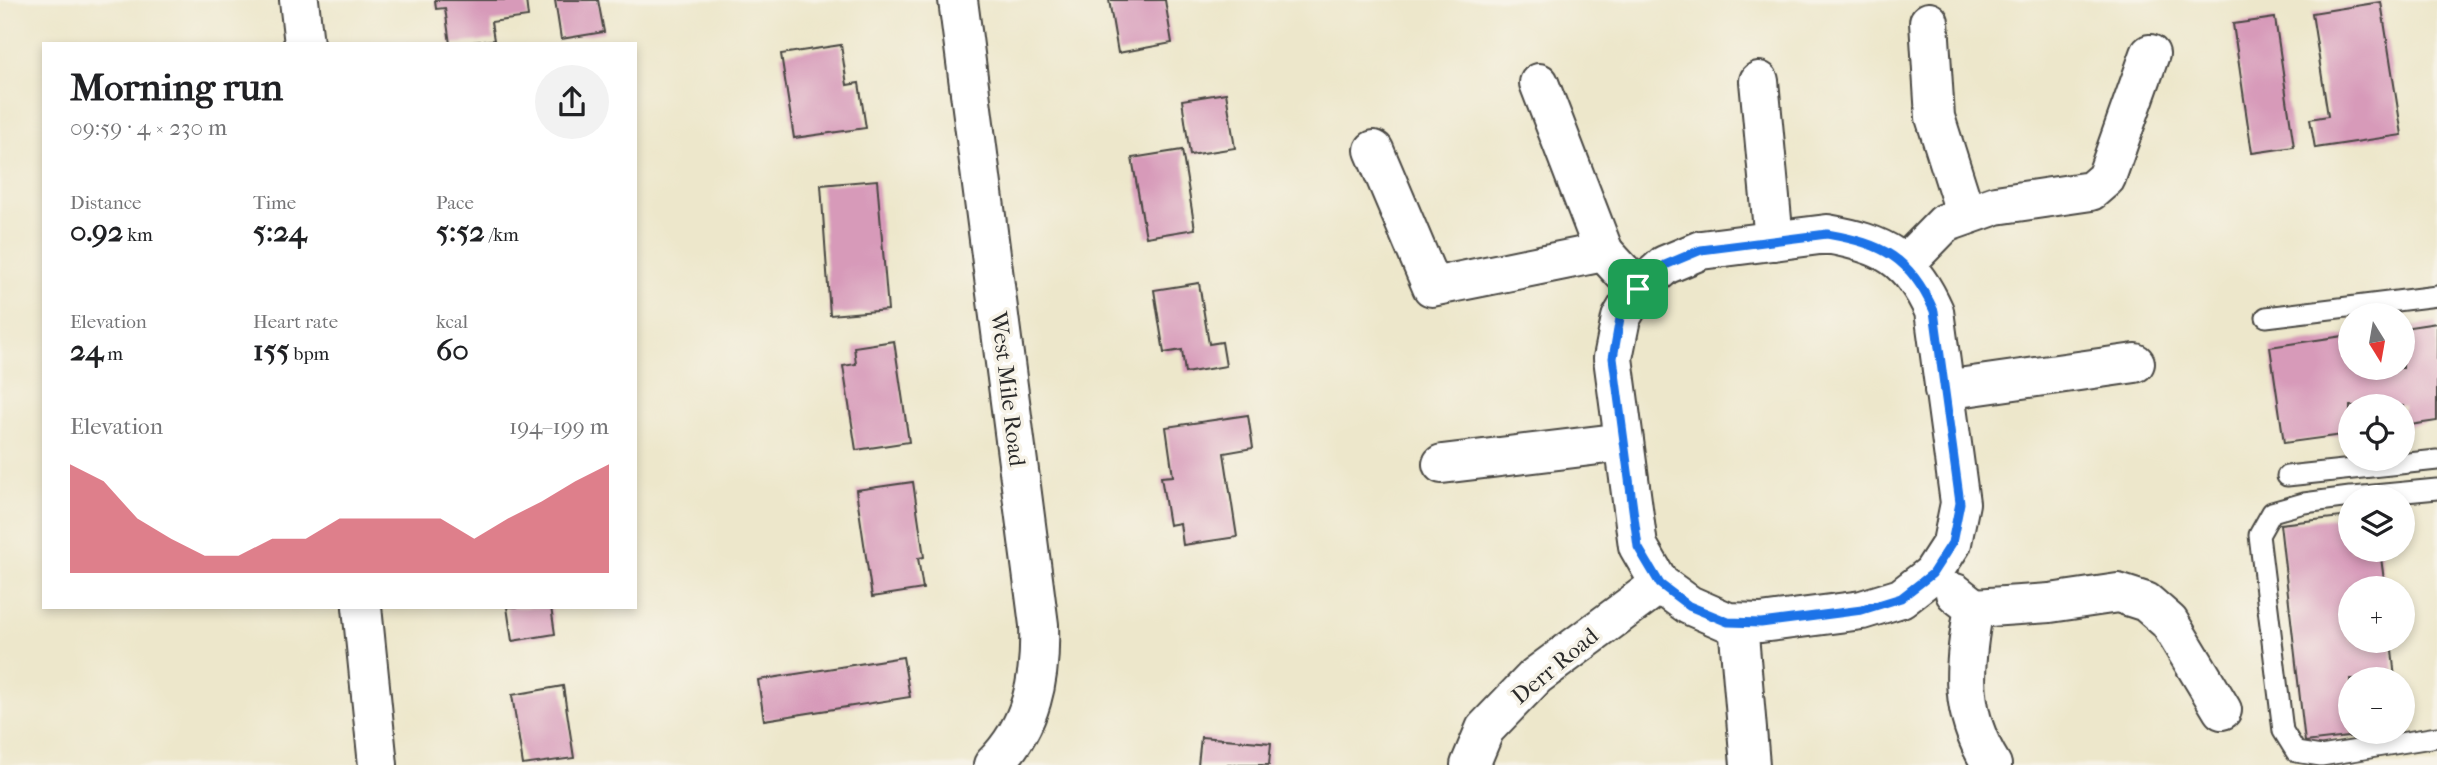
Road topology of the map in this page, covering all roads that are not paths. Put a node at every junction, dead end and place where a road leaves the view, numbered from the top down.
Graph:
1 (299, 0) edge
2 (958, 0) edge
3 (1929, 22) dead end
4 (304, 42) edge
5 (2150, 54) dead end
6 (1759, 81) dead end
7 (1539, 83) dead end
8 (1374, 150) dead end
9 (1966, 215) junction
10 (1774, 241) junction
11 (1604, 252) junction
12 (1904, 265) junction
13 (1638, 289) junction
14 (2437, 296) edge
15 (2266, 317) dead end
16 (2135, 362) dead end
17 (1944, 390) junction
18 (1624, 442) junction
19 (2437, 460) edge
20 (1442, 464) dead end
21 (2287, 476) dead end
22 (2437, 489) edge
23 (2415, 491) edge
24 (2338, 499) edge
25 (1932, 574) junction
26 (1660, 584) junction
27 (1974, 608) junction
28 (362, 609) edge
29 (1738, 622) junction
30 (2222, 710) dead end
31 (2437, 737) edge
32 (378, 765) edge
33 (993, 765) edge
34 (1470, 765) edge
35 (1750, 765) edge
36 (1992, 765) edge

1 - 4 street
2 - 33 street, West Mile Road
3 - 9 street
5 - 9 street
6 - 10 street
7 - 11 street
8 - 11 street
9 - 12 street
10 - 12 street
10 - 13 street
11 - 13 street
12 - 17 street
13 - 18 street
14 - 15 lane
16 - 17 street
17 - 25 street
18 - 20 street
18 - 26 street
19 - 21 lane
22 - 23 lane
24 - 31 lane
25 - 27 street
25 - 29 street
26 - 29 street
26 - 34 street, Derr Road
27 - 30 street
27 - 36 street
28 - 32 street
29 - 35 street

